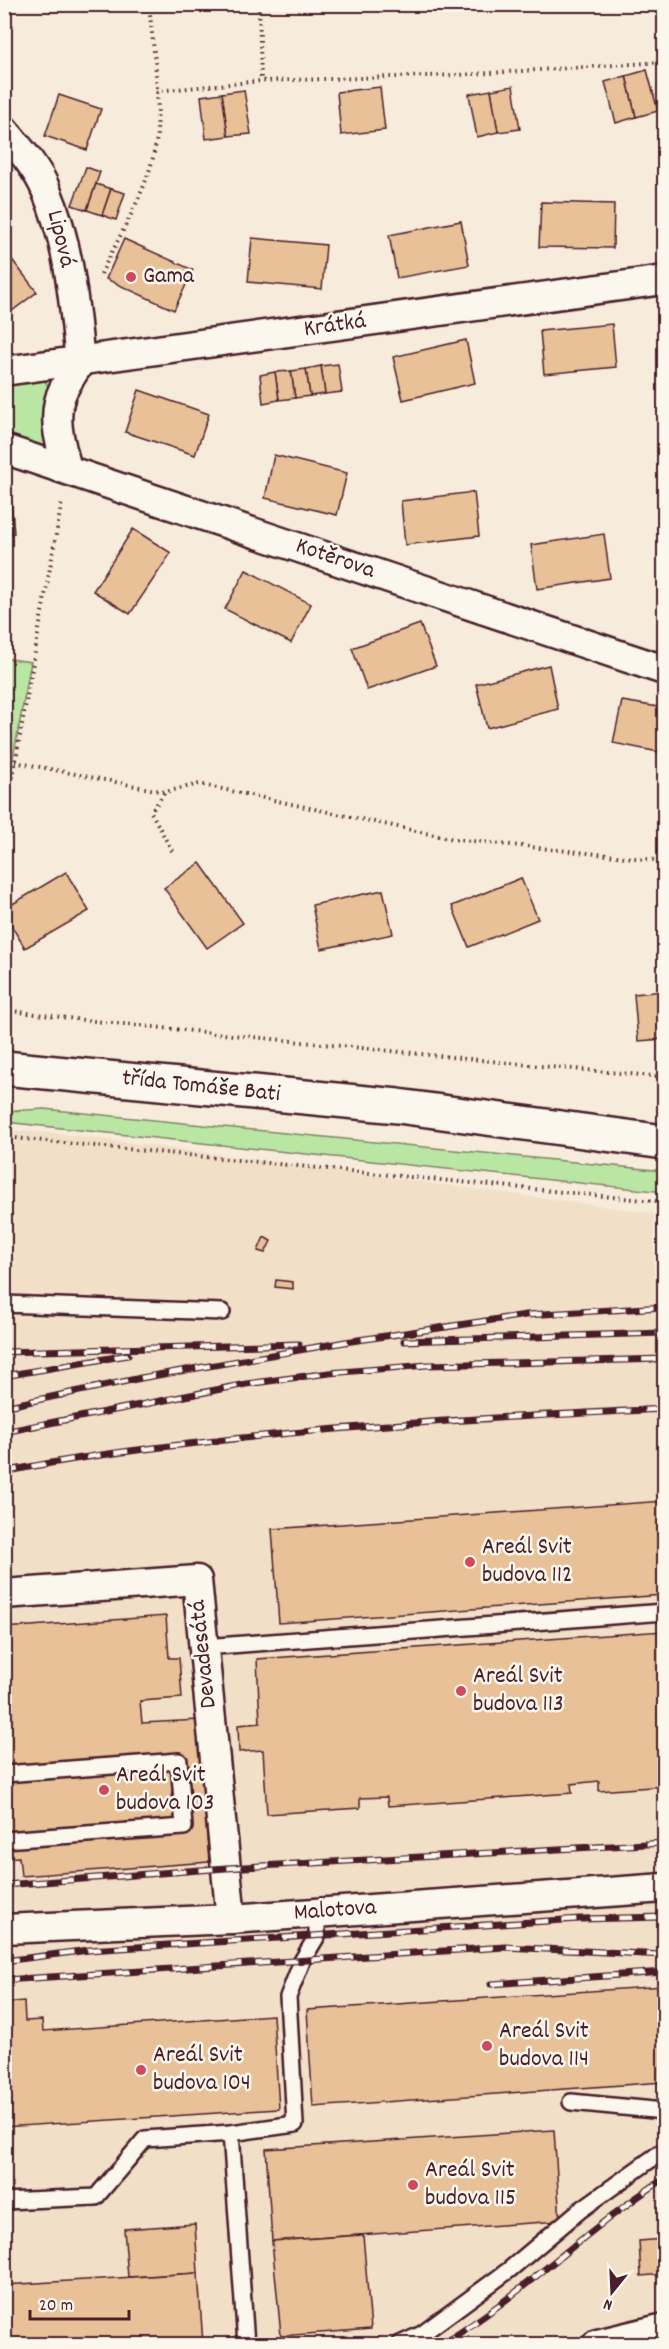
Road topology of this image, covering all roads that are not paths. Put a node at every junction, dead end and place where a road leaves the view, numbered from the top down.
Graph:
1 (4, 130) edge
2 (664, 280) edge
3 (80, 362) junction
4 (4, 371) edge
5 (4, 449) edge
6 (67, 469) junction
7 (664, 670) edge
8 (4, 1068) edge
9 (398, 1106) junction
10 (664, 1121) edge
11 (664, 1142) edge
12 (4, 1304) edge
13 (222, 1312) dead end
14 (4, 1594) edge
15 (664, 1612) edge
16 (204, 1647) junction
17 (4, 1774) edge
18 (4, 1840) edge
19 (664, 1888) edge
20 (317, 1912) junction
21 (231, 1919) junction
22 (4, 1929) edge
23 (571, 2102) dead end
24 (664, 2111) edge
25 (231, 2133) junction
26 (664, 2150) edge
27 (4, 2201) edge
28 (664, 2328) edge
29 (246, 2344) edge
30 (400, 2344) edge
31 (597, 2344) edge

1 - 3 street, Lipová
2 - 3 street, Krátká
3 - 4 street, Krátká
3 - 6 street
5 - 6 street, Kotěrova
6 - 7 street, Kotěrova
8 - 9 main road, třída Tomáše Bati
9 - 10 main road, třída Tomáše Bati
9 - 11 main road, třída Tomáše Bati
12 - 13 lane
14 - 16 street, Devadesátá
15 - 16 lane
16 - 21 street, Devadesátá
17 - 18 lane
19 - 20 street, Malotova
20 - 21 street, Malotova
20 - 25 lane
21 - 22 street, Malotova
23 - 24 lane
25 - 27 lane
25 - 29 lane
26 - 30 lane
28 - 31 street

